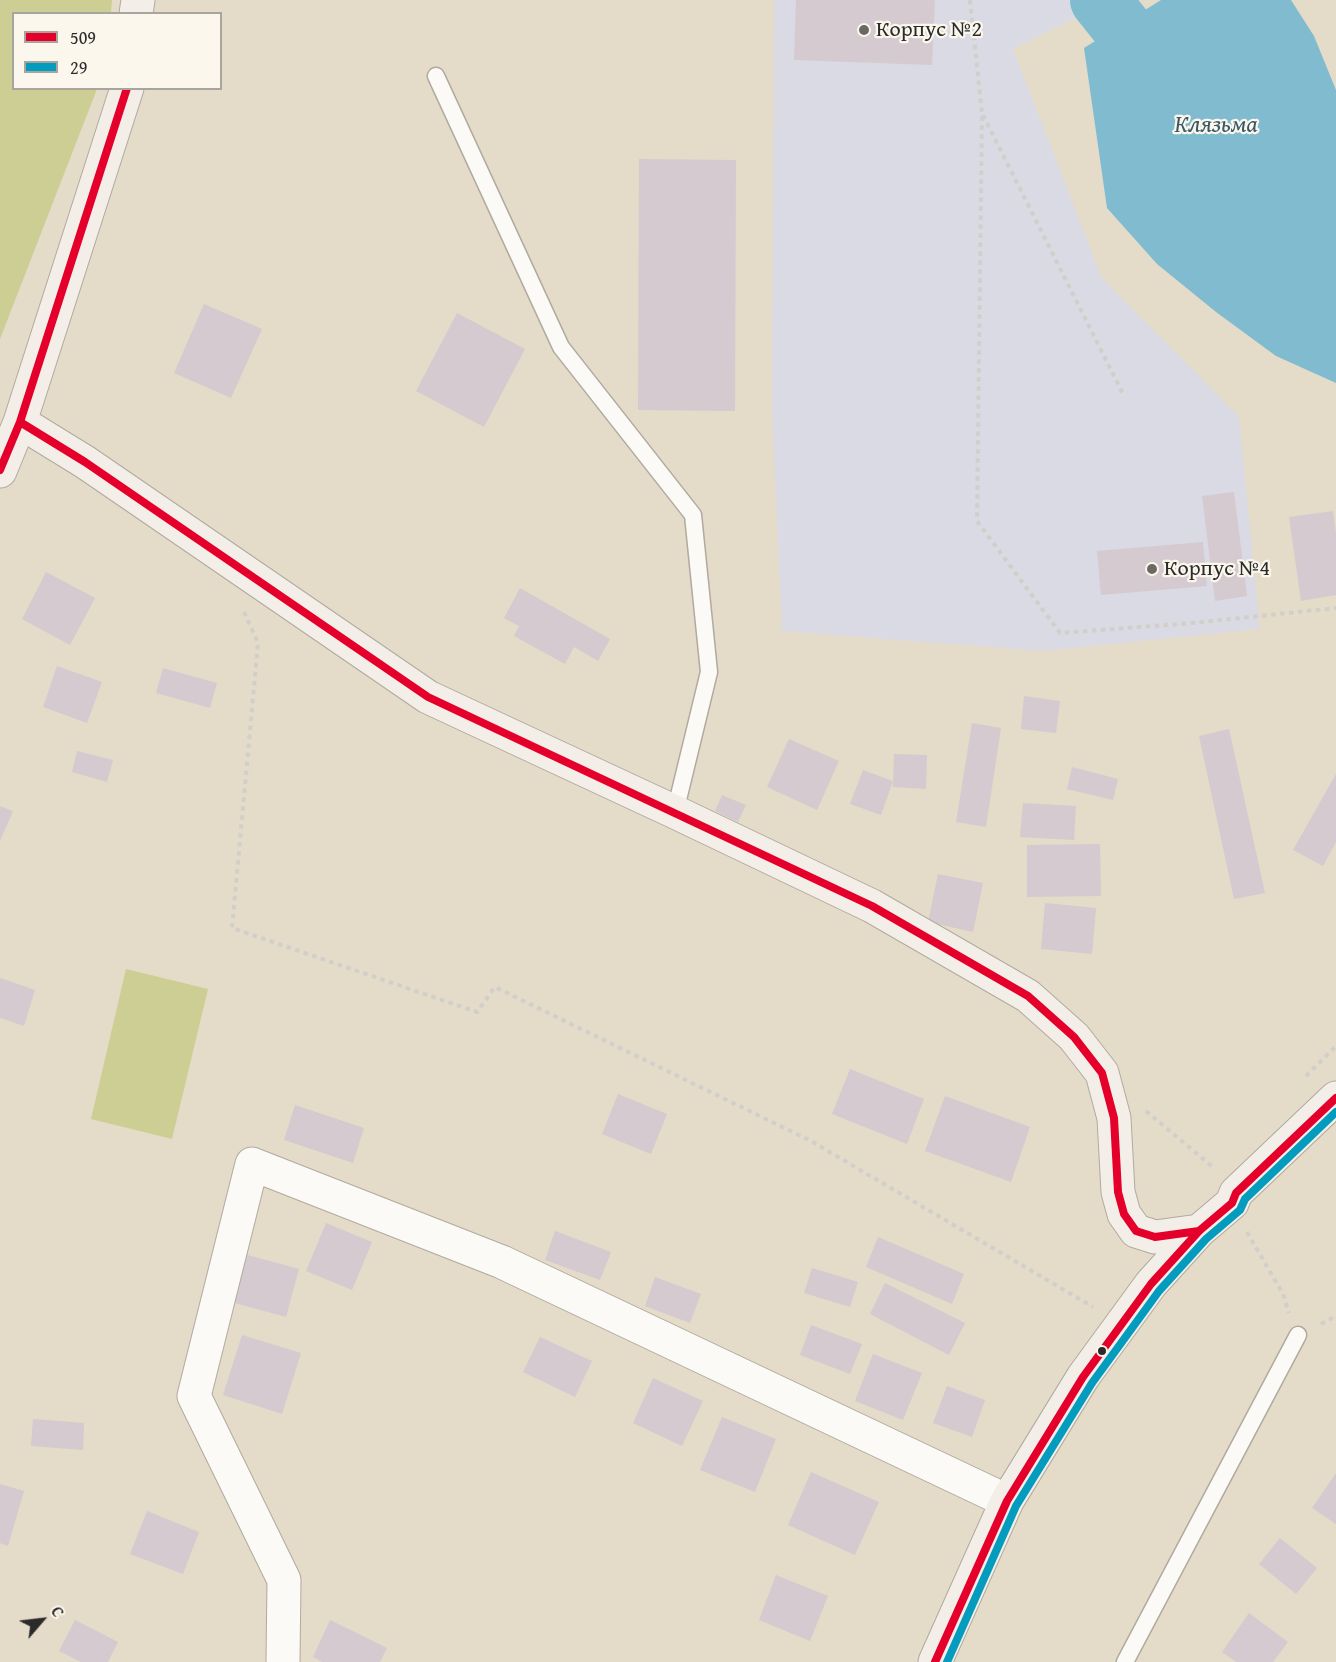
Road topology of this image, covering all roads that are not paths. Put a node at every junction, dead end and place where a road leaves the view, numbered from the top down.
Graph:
1 (436, 76) dead end
2 (126, 90) edge
3 (20, 422) junction
4 (0, 471) edge
5 (675, 812) junction
6 (1334, 1099) edge
7 (1199, 1231) junction
8 (1298, 1335) road end
9 (1007, 1501) junction
10 (283, 1662) edge
11 (935, 1662) edge
12 (1125, 1662) edge

1 - 5 lane
2 - 3 main road
3 - 4 main road
3 - 5 main road
5 - 7 main road
6 - 7 main road
7 - 9 main road
8 - 12 lane
9 - 10 street
9 - 11 main road

